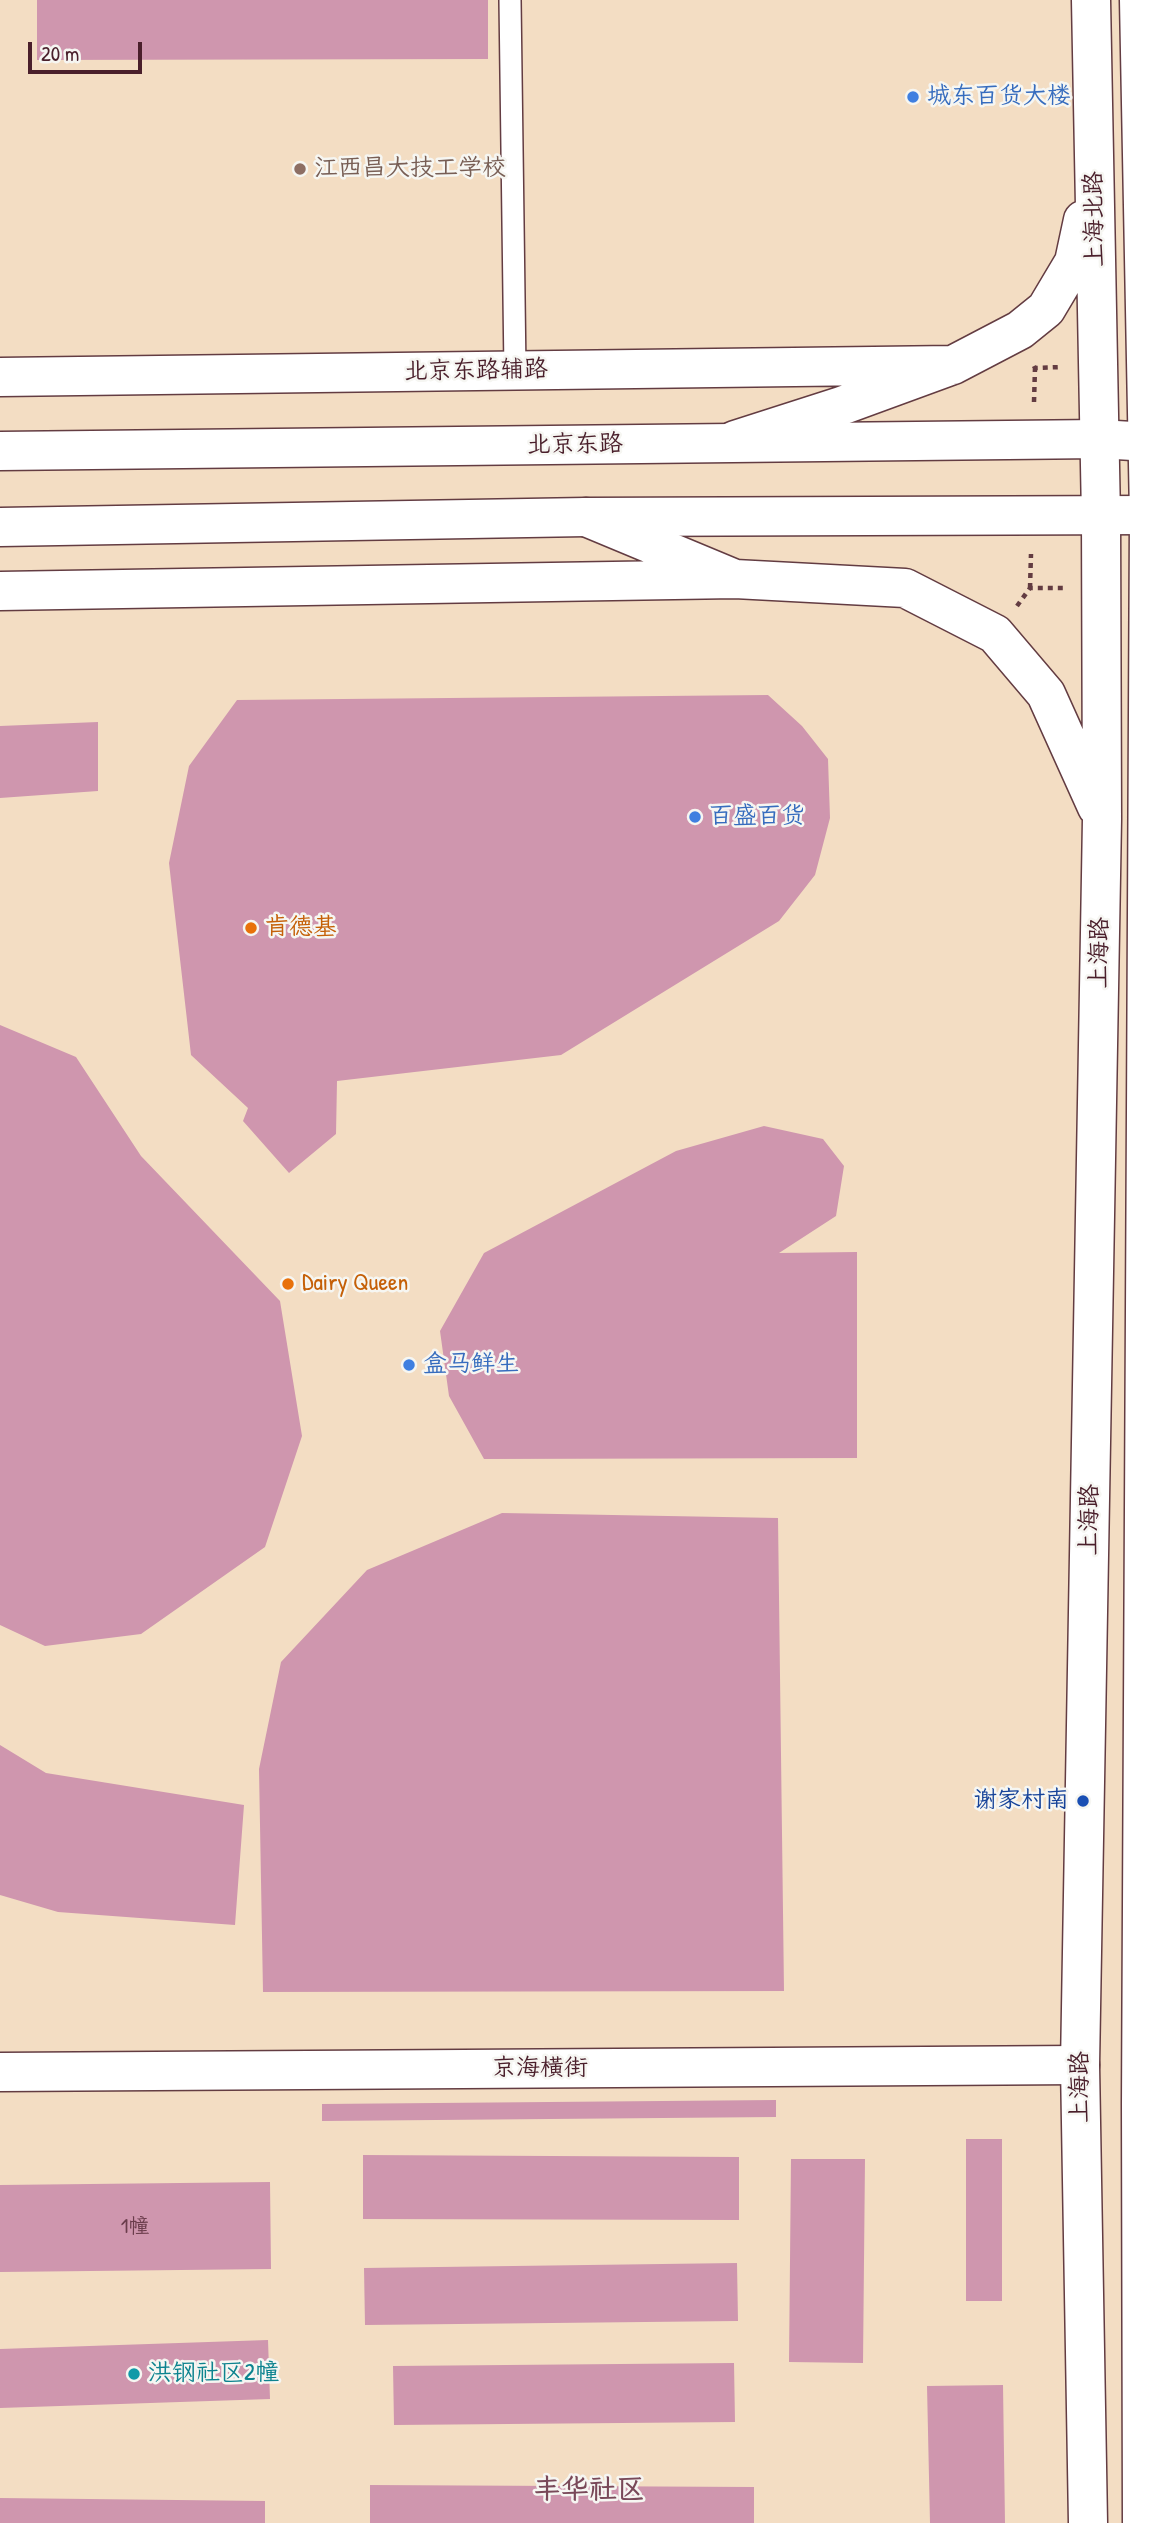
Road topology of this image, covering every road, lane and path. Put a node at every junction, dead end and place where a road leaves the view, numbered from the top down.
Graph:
1 (510, 0) edge
2 (1091, 0) edge
3 (1139, 0) edge
4 (1094, 163) junction
5 (1147, 223) edge
6 (953, 365) junction
7 (515, 371) junction
8 (0, 377) edge
9 (1099, 439) junction
10 (1149, 442) edge
11 (723, 443) junction
12 (0, 451) edge
13 (1149, 515) edge
14 (586, 517) junction
15 (1101, 517) junction
16 (0, 527) edge
17 (736, 579) junction
18 (0, 591) edge
19 (1149, 817) edge
20 (1102, 819) junction
21 (1080, 2065) junction
22 (0, 2072) edge
23 (1145, 2103) edge
24 (1088, 2523) edge
25 (1142, 2523) edge

1 - 7 lane
2 - 4 main road, 上海北路
3 - 5 main road, 上海北路
4 - 6 main road
4 - 9 main road, 上海北路
5 - 10 main road, 上海北路
6 - 7 main road, 北京东路辅路
6 - 11 main road
7 - 8 main road, 北京东路辅路
9 - 10 main road, 北京东路
9 - 11 main road, 北京东路
9 - 15 main road, 上海北路
10 - 13 main road, 上海北路
11 - 12 main road, 北京东路
13 - 15 main road
13 - 19 main road, 上海路
14 - 15 main road
14 - 16 main road
14 - 17 main road
15 - 20 main road, 上海路
17 - 18 main road
17 - 20 main road
19 - 23 main road, 上海路
20 - 21 main road, 上海路
21 - 22 main road, 京海横街
21 - 24 main road, 上海路
23 - 25 main road, 上海路

